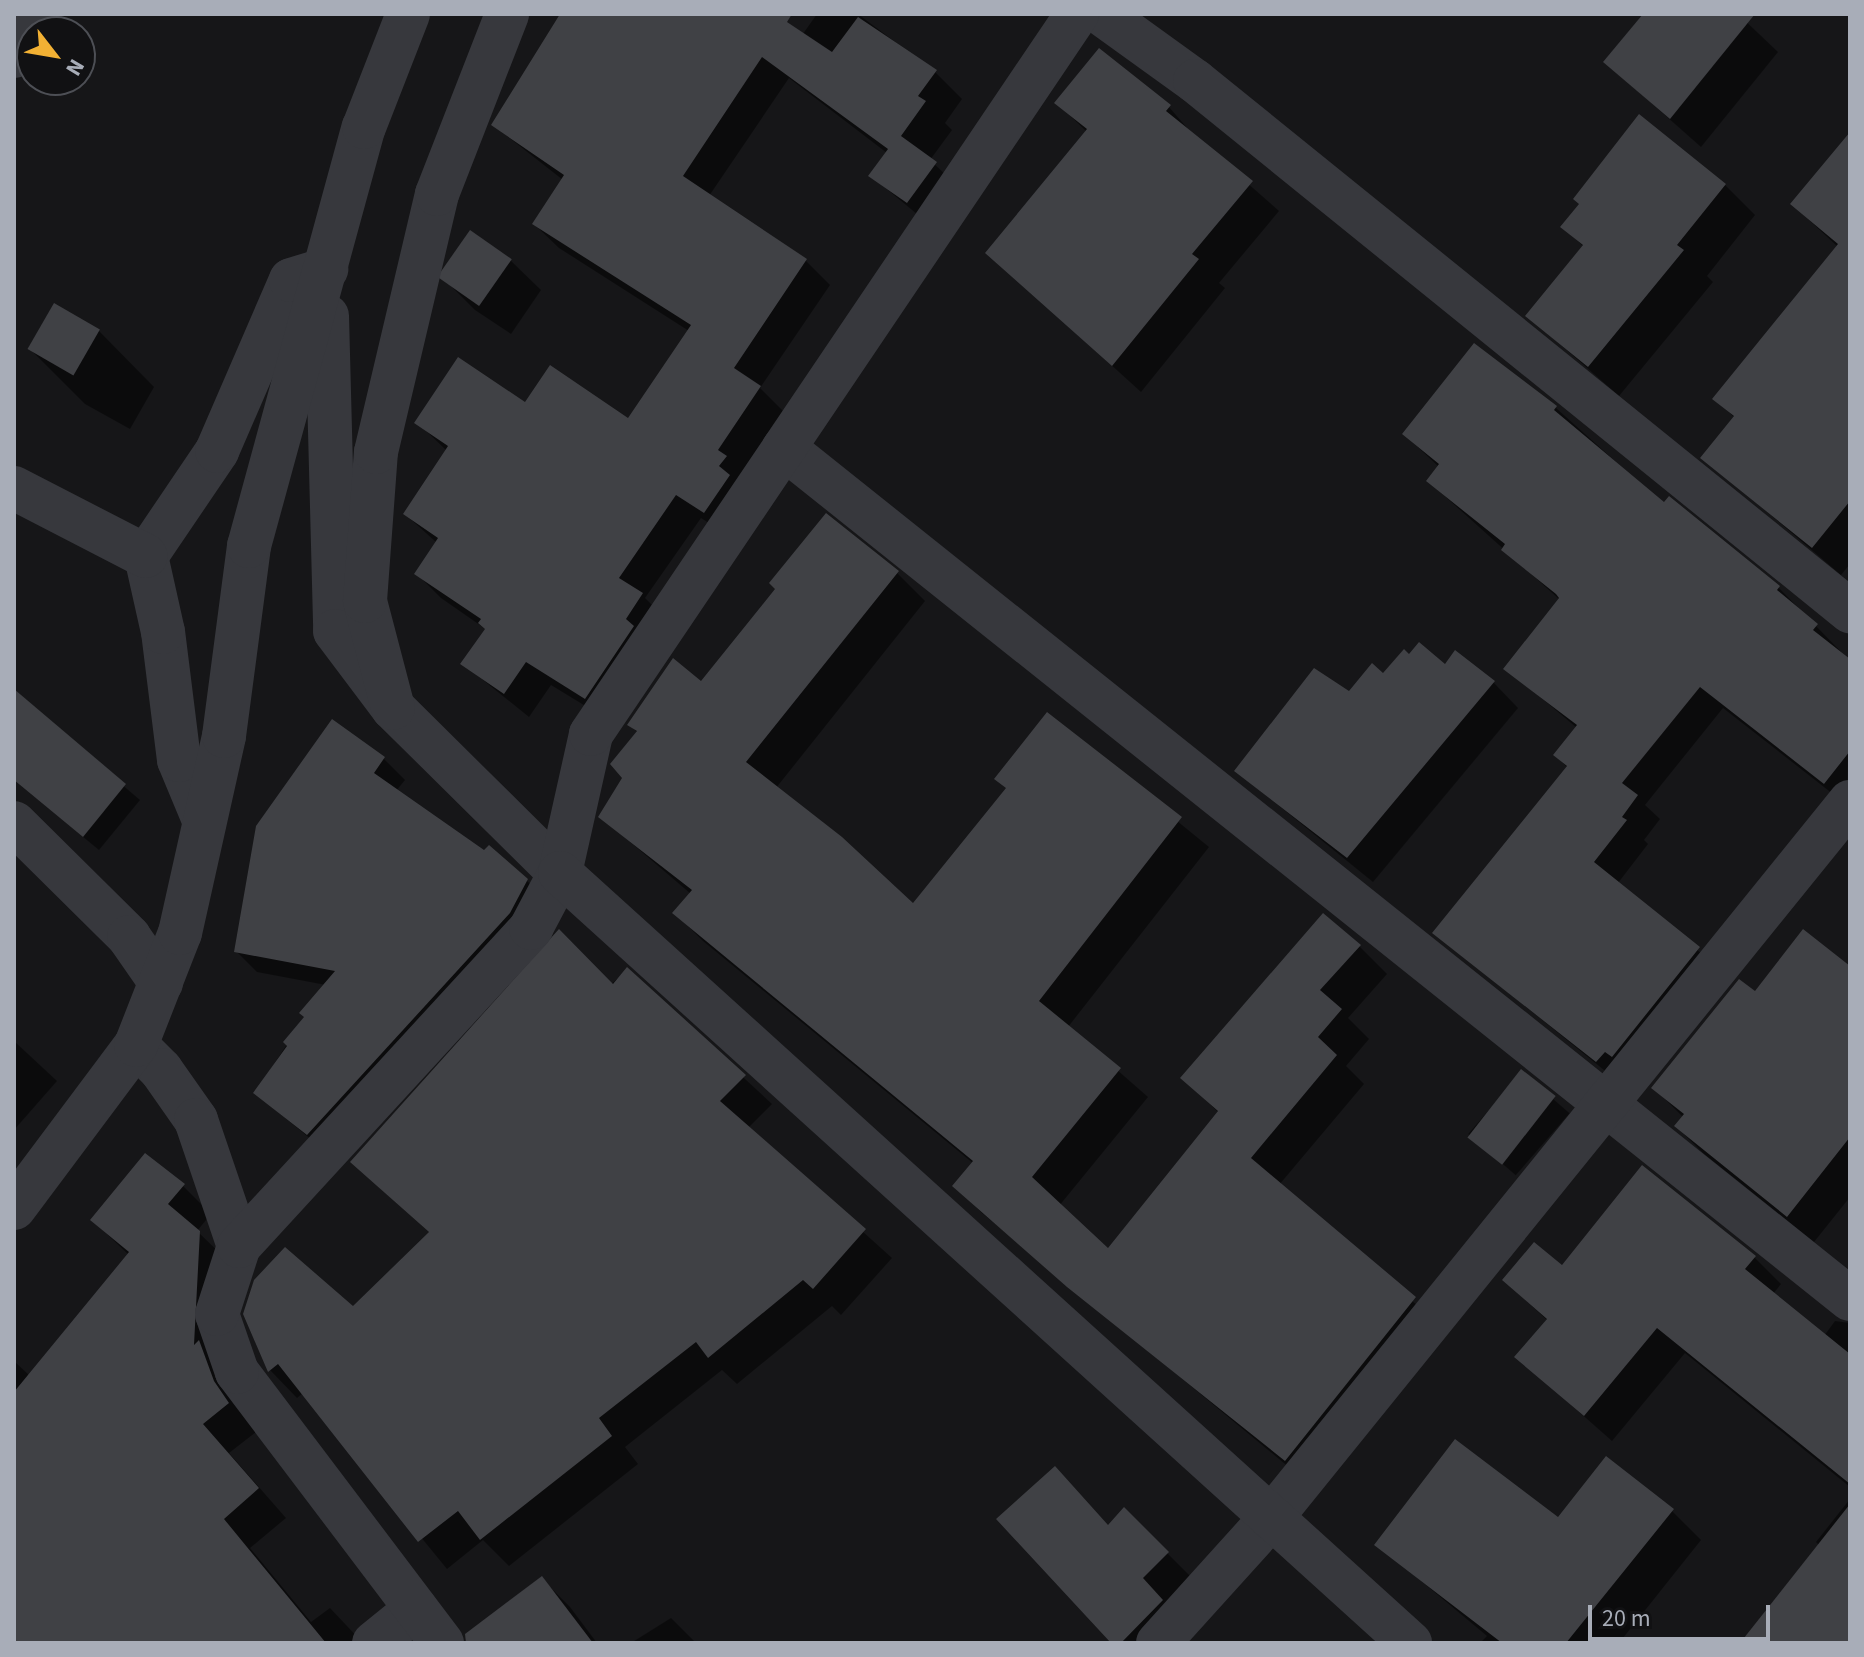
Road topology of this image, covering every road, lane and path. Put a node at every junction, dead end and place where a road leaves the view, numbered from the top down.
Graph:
1 (38, 14) edge
2 (408, 14) edge
3 (507, 14) edge
4 (1077, 14) edge
5 (1102, 14) edge
6 (14, 56) edge
7 (326, 269) junction
8 (784, 448) junction
9 (14, 488) edge
10 (146, 556) junction
11 (1850, 611) edge
12 (393, 708) junction
13 (1850, 802) edge
14 (204, 820) junction
15 (14, 823) edge
16 (560, 873) junction
17 (161, 983) junction
18 (136, 1045) junction
19 (1606, 1104) junction
20 (14, 1208) edge
21 (239, 1246) junction
22 (1850, 1299) edge
23 (1271, 1518) junction
24 (416, 1609) junction
25 (374, 1643) edge
26 (442, 1643) edge
27 (1158, 1643) edge
28 (1410, 1643) edge

1 - 6 street
2 - 7 street
3 - 12 street
4 - 8 street
5 - 11 street
7 - 10 street
7 - 12 street
7 - 14 street
8 - 16 street
8 - 19 street
9 - 10 street
10 - 14 street
12 - 16 street
13 - 19 street
14 - 17 street
15 - 17 street
16 - 21 street
16 - 23 street
17 - 18 street
18 - 20 street
18 - 21 street
19 - 22 street
19 - 23 street
21 - 24 street
23 - 27 street
23 - 28 street
24 - 25 street
24 - 26 street

